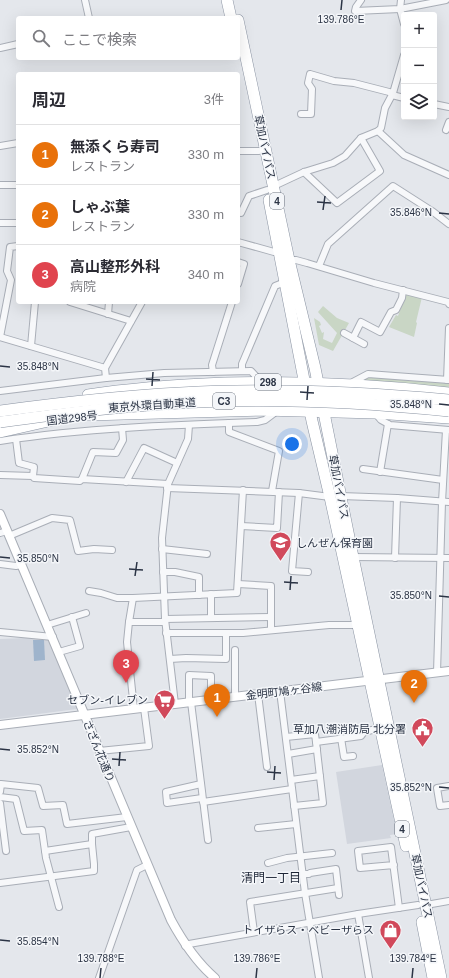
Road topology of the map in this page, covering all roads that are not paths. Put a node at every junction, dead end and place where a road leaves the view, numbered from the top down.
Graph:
1 (85, 0) edge
2 (227, 0) edge
3 (234, 0) edge
4 (361, 0) edge
5 (401, 0) edge
6 (446, 0) edge
7 (400, 9) junction
8 (401, 13) edge
9 (89, 16) edge
10 (231, 16) edge
11 (237, 16) edge
12 (240, 30) edge
13 (16, 44) edge
14 (0, 48) edge
15 (240, 60) edge
16 (401, 65) edge
17 (392, 94) junction
18 (401, 97) edge
19 (437, 105) edge
20 (449, 107) edge
21 (301, 114) dead end
22 (449, 122) edge
23 (446, 130) dead end
24 (378, 131) junction
25 (361, 138) junction
26 (16, 143) edge
27 (0, 146) edge
28 (240, 151) edge
29 (259, 151) junction
30 (304, 172) junction
31 (449, 175) edge
32 (0, 185) edge
33 (16, 185) edge
34 (270, 188) junction
35 (240, 211) edge
36 (16, 223) edge
37 (0, 224) edge
38 (449, 224) edge
39 (240, 243) edge
40 (16, 246) edge
41 (279, 252) junction
42 (289, 260) junction
43 (240, 263) edge
44 (319, 266) junction
45 (240, 277) edge
46 (285, 282) junction
47 (403, 290) junction
48 (35, 304) edge
49 (83, 304) edge
50 (109, 304) edge
51 (141, 304) edge
52 (231, 304) edge
53 (449, 304) edge
54 (108, 314) junction
55 (131, 321) junction
56 (449, 328) edge
57 (344, 333) dead end
58 (0, 337) edge
59 (353, 338) junction
60 (449, 338) edge
61 (364, 344) dead end
62 (31, 346) junction
63 (105, 368) junction
64 (242, 371) junction
65 (213, 372) junction
66 (106, 378) junction
67 (448, 380) edge
68 (304, 382) junction
69 (318, 382) junction
70 (261, 384) junction
71 (350, 384) junction
72 (364, 389) dead end
73 (0, 391) edge
74 (449, 393) edge
75 (449, 396) edge
76 (449, 400) edge
77 (264, 406) dead end
78 (0, 407) edge
79 (278, 410) junction
80 (449, 410) edge
81 (0, 411) edge
82 (310, 411) junction
83 (324, 411) junction
84 (375, 411) junction
85 (89, 415) junction
86 (449, 417) edge
87 (53, 420) junction
88 (0, 422) edge
89 (229, 423) junction
90 (388, 424) junction
91 (189, 425) junction
92 (0, 427) edge
93 (122, 428) junction
94 (448, 430) edge
95 (0, 432) edge
96 (16, 439) junction
97 (0, 441) edge
98 (177, 463) junction
99 (363, 469) dead end
100 (380, 472) junction
101 (0, 475) edge
102 (33, 476) junction
103 (82, 479) junction
104 (443, 480) junction
105 (126, 482) junction
106 (167, 486) junction
107 (243, 490) junction
108 (272, 491) junction
109 (279, 492) junction
110 (299, 493) junction
111 (336, 496) junction
112 (397, 498) junction
113 (442, 502) junction
114 (449, 502) edge
115 (0, 514) edge
116 (241, 526) junction
117 (5, 533) edge
118 (162, 549) junction
119 (112, 550) dead end
120 (207, 554) dead end
121 (353, 557) junction
122 (394, 558) junction
123 (441, 558) junction
124 (449, 558) edge
125 (0, 564) edge
126 (22, 565) junction
127 (163, 572) junction
128 (308, 572) dead end
129 (238, 584) junction
130 (89, 591) dead end
131 (211, 594) junction
132 (199, 595) junction
133 (164, 597) junction
134 (133, 598) junction
135 (86, 613) dead end
136 (72, 617) junction
137 (271, 617) junction
138 (211, 618) junction
139 (165, 621) junction
140 (129, 622) junction
141 (47, 625) junction
142 (358, 625) junction
143 (271, 630) junction
144 (0, 632) edge
145 (166, 633) junction
146 (226, 633) junction
147 (53, 637) junction
148 (235, 650) dead end
149 (59, 652) junction
150 (170, 659) junction
151 (449, 671) edge
152 (437, 673) junction
153 (374, 680) junction
154 (280, 691) junction
155 (258, 694) junction
156 (235, 697) junction
157 (211, 700) junction
158 (190, 702) junction
159 (175, 704) junction
160 (144, 708) junction
161 (134, 709) junction
162 (84, 714) junction
163 (0, 725) edge
164 (380, 728) junction
165 (286, 737) junction
166 (341, 738) junction
167 (316, 742) junction
168 (317, 750) junction
169 (99, 751) junction
170 (288, 754) junction
171 (353, 756) dead end
172 (266, 767) dead end
173 (320, 776) junction
174 (291, 780) junction
175 (201, 784) junction
176 (449, 786) edge
177 (292, 789) junction
178 (0, 792) edge
179 (0, 797) edge
180 (203, 800) junction
181 (0, 803) edge
182 (449, 805) edge
183 (294, 806) junction
184 (127, 817) junction
185 (296, 824) junction
186 (131, 826) junction
187 (258, 828) dead end
188 (208, 840) dead end
189 (92, 844) junction
190 (6, 851) dead end
191 (45, 851) junction
192 (332, 853) dead end
193 (301, 857) junction
194 (268, 863) dead end
195 (147, 865) junction
196 (394, 865) junction
197 (303, 874) junction
198 (51, 877) junction
199 (0, 883) edge
200 (305, 893) junction
201 (449, 901) edge
202 (422, 905) junction
203 (59, 907) dead end
204 (399, 908) junction
205 (358, 914) junction
206 (309, 923) junction
207 (254, 932) junction
208 (185, 946) junction
209 (99, 978) edge
210 (215, 978) edge
211 (319, 978) edge
212 (369, 978) edge
213 (433, 978) edge
214 (441, 978) edge

1 - 9 street
2 - 10 highway
3 - 11 highway, 草加バイパス / 4
4 - 7 street
5 - 7 street
6 - 7 street
7 - 8 street
12 - 34 highway, 草加バイパス / 4
13 - 14 street
15 - 29 highway, 草加バイパス / 4
16 - 17 street
17 - 18 street
17 - 21 street
17 - 24 street
19 - 20 street
22 - 23 street
24 - 25 street
24 - 31 street
25 - 30 street
25 - 30 street
26 - 27 street
28 - 29 street
29 - 34 highway, 草加バイパス / 4
30 - 34 street
32 - 33 street
34 - 35 street
34 - 41 highway, 草加バイパス / 4
34 - 42 highway, 草加バイパス / 4
36 - 37 street
38 - 44 street
39 - 41 street
40 - 58 street
41 - 46 highway, 草加バイパス / 4
42 - 44 street
42 - 69 highway, 草加バイパス / 4
43 - 45 street
44 - 47 street
46 - 64 street
46 - 68 highway, 草加バイパス / 4
47 - 53 street
47 - 59 street
48 - 62 street
49 - 54 street
50 - 54 street
51 - 55 street
52 - 65 street
54 - 55 street
55 - 63 street
56 - 60 street
57 - 59 street
58 - 62 street
59 - 61 street
60 - 67 street
62 - 63 street
63 - 66 street
64 - 65 street
64 - 70 street
65 - 66 street
66 - 73 street
67 - 71 street
68 - 69 highway, 298
68 - 70 highway, 298
68 - 82 highway, 草加バイパス / 4
69 - 71 highway, 298
69 - 83 highway, 草加バイパス / 4
70 - 78 highway, 国道298号 / 298
71 - 74 highway, 298
72 - 75 highway
76 - 81 highway, 東京外環自動車道 / C3, bridge
77 - 85 highway, 国道298号 / 298
79 - 82 highway
79 - 85 highway
79 - 89 street
80 - 88 highway, 東京外環自動車道 / C3, bridge
82 - 83 highway
82 - 111 highway, 草加バイパス / 4
83 - 84 highway
83 - 111 highway, 草加バイパス / 4
84 - 86 highway
84 - 90 street
85 - 87 highway, 国道298号 / 298
87 - 92 highway, 国道298号 / 298
87 - 95 highway
89 - 91 street
89 - 108 street
90 - 94 street
90 - 100 street
91 - 93 street
91 - 98 street
93 - 96 street
93 - 103 street
94 - 104 street
96 - 97 street
96 - 102 street
98 - 105 street
98 - 106 street
99 - 100 street
100 - 104 street
101 - 102 street
102 - 103 street
103 - 105 street
104 - 113 street
105 - 106 street
106 - 107 street
106 - 118 street
107 - 108 street
107 - 116 street
108 - 109 street
109 - 110 street
109 - 116 street
110 - 111 street
110 - 128 street
111 - 112 street
111 - 121 highway, 草加バイパス / 4
111 - 142 highway, 草加バイパス / 4
112 - 113 street
112 - 122 street
113 - 114 street
113 - 123 street
115 - 117 street, さざん花通り
116 - 129 street
117 - 119 street
117 - 126 street, さざん花通り
118 - 120 street
118 - 127 street
121 - 122 street
121 - 153 highway, 草加バイパス / 4
122 - 123 street
123 - 124 street
123 - 152 street
125 - 126 street
126 - 141 street, さざん花通り
127 - 132 street
127 - 133 street
129 - 131 street
129 - 137 street
130 - 134 street
131 - 132 street
131 - 138 street
132 - 133 street
133 - 134 street
133 - 139 street
134 - 140 street
135 - 136 street
136 - 141 street
136 - 149 street
137 - 138 street
137 - 143 street
138 - 139 street
139 - 140 street
139 - 145 street
140 - 161 street
141 - 147 street, さざん花通り
142 - 143 street
142 - 153 highway, 草加バイパス / 4
143 - 146 street
144 - 147 street
145 - 146 street
145 - 150 street
146 - 150 street
147 - 149 street, さざん花通り
148 - 156 street
149 - 162 street, さざん花通り
150 - 159 street
151 - 152 street, 金明町鳩ヶ谷線
152 - 153 street, 金明町鳩ヶ谷線
153 - 154 street, 金明町鳩ヶ谷線
153 - 164 highway, 草加バイパス / 4
153 - 202 highway, 草加バイパス / 4
154 - 155 street, 金明町鳩ヶ谷線
154 - 165 street
155 - 156 street, 金明町鳩ヶ谷線
155 - 172 street
156 - 157 street, 金明町鳩ヶ谷線
157 - 158 street, 金明町鳩ヶ谷線
157 - 158 street
158 - 159 street, 金明町鳩ヶ谷線
158 - 175 street
159 - 160 street, 金明町鳩ヶ谷線
160 - 161 street, 金明町鳩ヶ谷線
160 - 169 street
161 - 162 street, 金明町鳩ヶ谷線
162 - 163 street, 金明町鳩ヶ谷線
162 - 169 street, さざん花通り
164 - 166 street
164 - 202 highway, 草加バイパス / 4
165 - 167 street
165 - 170 street
166 - 167 street
166 - 171 street
167 - 168 street
168 - 170 street
168 - 173 street
169 - 184 street, さざん花通り
170 - 174 street
173 - 174 street
173 - 183 street
174 - 177 street
175 - 180 street
175 - 180 street
176 - 182 street
177 - 180 street
177 - 183 street
178 - 184 street
179 - 191 street
180 - 188 street
181 - 190 street
183 - 185 street
184 - 186 street, さざん花通り
185 - 187 street
185 - 193 street
186 - 189 street
186 - 195 street, さざん花通り
189 - 191 street
189 - 198 street
191 - 198 street
192 - 193 street
193 - 194 street
193 - 197 street
195 - 208 street, さざん花通り
195 - 209 street
196 - 196 street
196 - 204 street
197 - 200 street
197 - 200 street
198 - 199 street
198 - 203 street
200 - 206 street
200 - 207 street
201 - 202 street
202 - 204 street
202 - 213 highway, 草加バイパス / 4
202 - 214 highway, 草加バイパス / 4
204 - 205 street
205 - 206 street
205 - 212 street
206 - 207 street
206 - 211 street
207 - 208 street
208 - 210 street, さざん花通り

